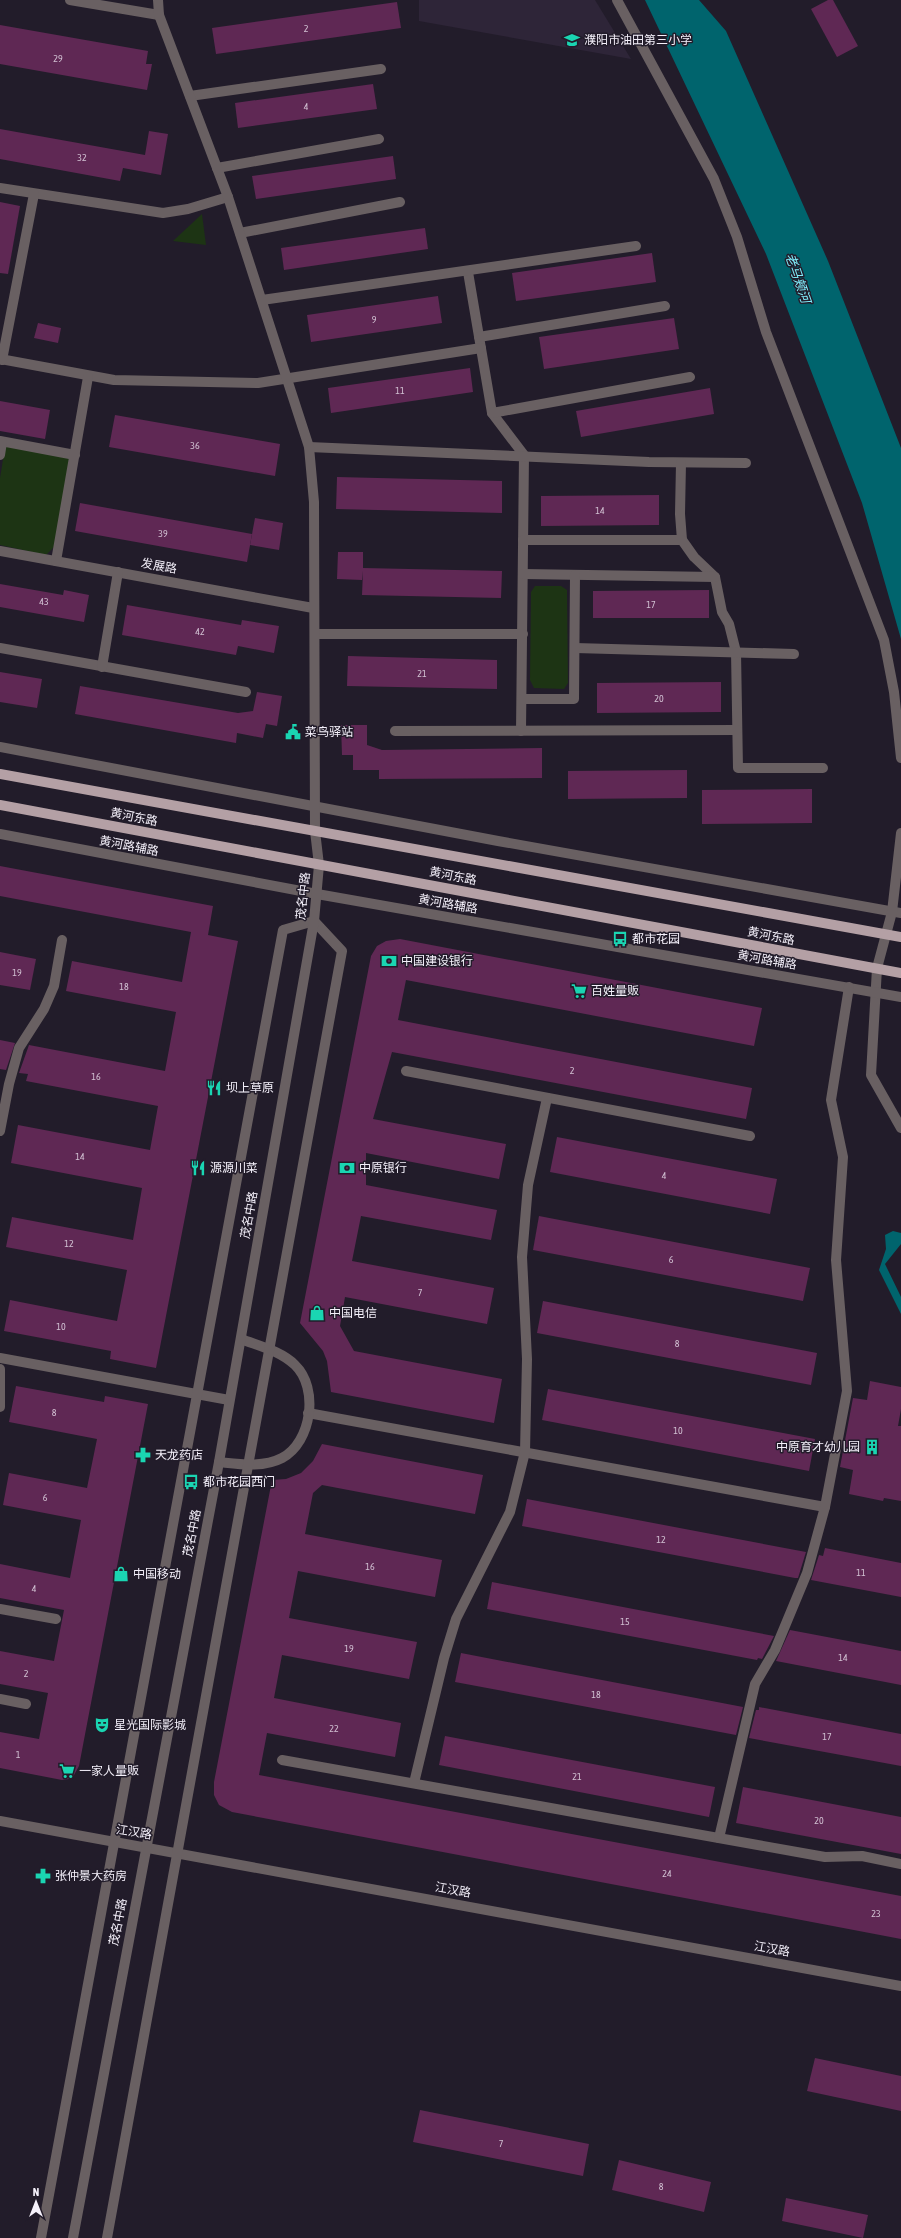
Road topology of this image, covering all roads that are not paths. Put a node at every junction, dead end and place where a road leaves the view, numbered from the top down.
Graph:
1 (70, 0) edge
2 (158, 0) edge
3 (617, 0) edge
4 (159, 15) junction
5 (380, 69) dead end
6 (190, 96) junction
7 (379, 139) dead end
8 (217, 168) junction
9 (0, 188) edge
10 (34, 194) junction
11 (228, 197) junction
12 (400, 202) dead end
13 (240, 233) junction
14 (636, 246) dead end
15 (468, 272) junction
16 (262, 300) junction
17 (665, 306) dead end
18 (479, 337) junction
19 (481, 348) junction
20 (1, 359) edge
21 (88, 377) junction
22 (690, 377) dead end
23 (288, 379) junction
24 (492, 413) junction
25 (1, 441) edge
26 (309, 447) junction
27 (75, 455) junction
28 (0, 456) edge
29 (524, 456) junction
30 (682, 463) junction
31 (746, 463) dead end
32 (523, 540) junction
33 (682, 540) junction
34 (0, 551) edge
35 (56, 561) junction
36 (118, 572) junction
37 (523, 574) junction
38 (575, 575) junction
39 (715, 577) junction
40 (314, 608) junction
41 (315, 634) junction
42 (523, 634) junction
43 (0, 648) edge
44 (575, 648) junction
45 (736, 652) junction
46 (794, 654) dead end
47 (102, 666) junction
48 (246, 692) dead end
49 (522, 699) junction
50 (737, 730) junction
51 (395, 731) dead end
52 (522, 731) junction
53 (0, 747) edge
54 (901, 758) edge
55 (823, 768) dead end
56 (0, 774) edge
57 (0, 805) edge
58 (315, 807) junction
59 (315, 831) junction
60 (901, 833) edge
61 (0, 834) edge
62 (319, 865) junction
63 (317, 894) junction
64 (897, 913) edge
65 (314, 921) junction
66 (895, 936) edge
67 (62, 940) dead end
68 (877, 968) junction
69 (897, 972) edge
70 (849, 987) junction
71 (874, 992) junction
72 (897, 996) edge
73 (406, 1070) dead end
74 (547, 1098) junction
75 (901, 1128) edge
76 (0, 1131) edge
77 (750, 1136) dead end
78 (240, 1339) junction
79 (269, 1349) junction
80 (0, 1358) edge
81 (0, 1369) edge
82 (198, 1394) junction
83 (229, 1400) junction
84 (0, 1407) edge
85 (308, 1413) junction
86 (525, 1452) junction
87 (219, 1462) junction
88 (248, 1465) junction
89 (825, 1507) junction
90 (0, 1609) edge
91 (56, 1619) dead end
92 (0, 1699) edge
93 (26, 1704) dead end
94 (282, 1760) dead end
95 (414, 1783) junction
96 (0, 1821) edge
97 (719, 1838) junction
98 (115, 1842) junction
99 (146, 1847) junction
100 (178, 1853) junction
101 (901, 1864) edge
102 (901, 1986) edge
103 (41, 2238) edge
104 (73, 2238) edge
105 (108, 2238) edge

1 - 4 street
2 - 4 street, 茂名中路
3 - 54 street
4 - 6 street, 茂名中路
5 - 6 street
6 - 8 street, 茂名中路
7 - 8 street
8 - 11 street, 茂名中路
9 - 10 street
10 - 11 street
10 - 20 street
11 - 13 street, 茂名中路
12 - 13 street
13 - 16 street, 茂名中路
14 - 15 street
15 - 16 street
15 - 18 street
16 - 23 street, 茂名中路
17 - 18 street
18 - 19 street
19 - 23 street
19 - 24 street
20 - 21 street
21 - 23 street
21 - 27 street
22 - 24 street
23 - 26 street, 茂名中路
24 - 29 street
25 - 27 street
25 - 28 street
26 - 29 street
26 - 40 street, 茂名中路
27 - 35 street
29 - 30 street
29 - 32 street
30 - 31 street
30 - 33 street
32 - 33 street
32 - 37 street
33 - 39 street
34 - 35 street, 发展路
35 - 36 street, 发展路
36 - 40 street, 发展路
36 - 47 street
37 - 38 street
37 - 42 street
38 - 39 street
38 - 44 street
39 - 45 street
40 - 41 street, 茂名中路
41 - 42 street
41 - 58 street, 茂名中路
42 - 49 street
43 - 47 street
44 - 45 street
44 - 49 street
45 - 46 street
45 - 50 street
47 - 48 street
49 - 52 street
50 - 52 street
50 - 55 street
51 - 52 street
53 - 58 street
56 - 59 main road, 黄河东路
57 - 62 main road, 黄河东路
58 - 59 street, 茂名中路
58 - 64 street
59 - 62 street, 茂名中路
59 - 66 main road, 黄河东路
60 - 64 street
61 - 63 street, 黄河路辅路
62 - 63 street, 茂名中路
62 - 68 main road, 黄河东路
63 - 65 street, 茂名中路
63 - 70 street, 黄河路辅路
64 - 66 street
65 - 78 street, 茂名中路
65 - 79 street
65 - 82 street
66 - 68 street
67 - 76 street
68 - 69 main road, 黄河东路
68 - 71 street
70 - 71 street, 黄河路辅路
70 - 89 street
71 - 72 street, 黄河路辅路
71 - 75 street
73 - 74 street
74 - 77 street
74 - 86 street
78 - 79 street
78 - 83 street, 茂名中路
79 - 85 street
79 - 88 street
80 - 82 street
81 - 84 street
82 - 83 street
82 - 98 street
83 - 87 street, 茂名中路
85 - 86 street
85 - 88 street
86 - 89 street
86 - 95 street
87 - 88 street
87 - 99 street, 茂名中路
88 - 100 street
89 - 97 street
90 - 91 street
92 - 93 street
94 - 95 street
95 - 97 street
96 - 98 street, 江汉路
97 - 101 street
98 - 99 street, 江汉路
98 - 103 street
99 - 100 street, 江汉路
99 - 104 street, 茂名中路
100 - 102 street, 江汉路
100 - 105 street

